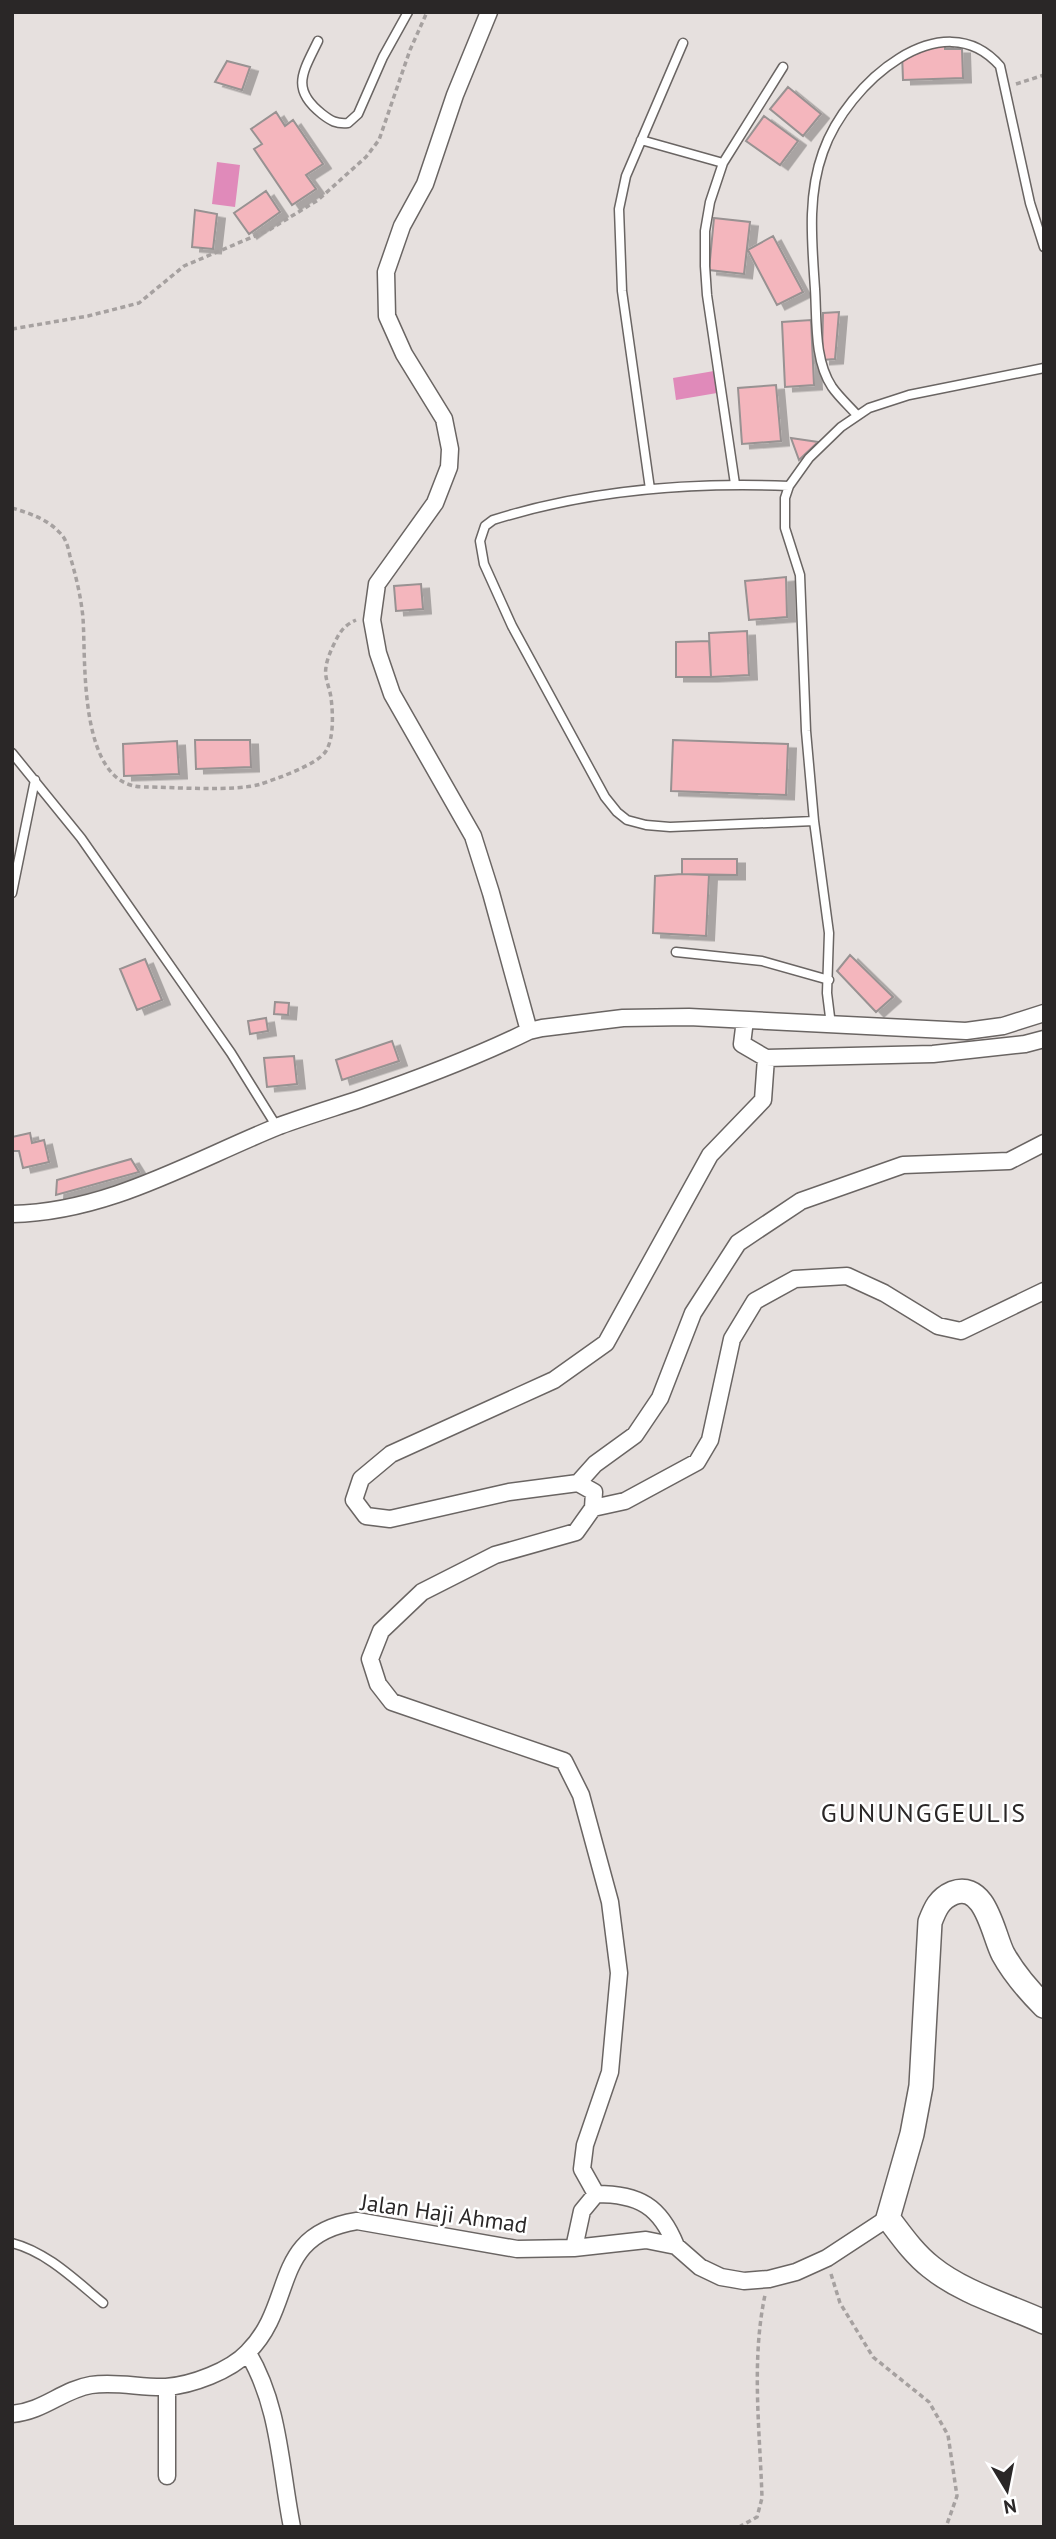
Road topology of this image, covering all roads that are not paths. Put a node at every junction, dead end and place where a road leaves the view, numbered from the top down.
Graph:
1 (408, 12) edge
2 (489, 12) edge
3 (318, 41) dead end
4 (683, 43) dead end
5 (991, 46) dead end
6 (783, 67) dead end
7 (863, 74) dead end
8 (641, 140) junction
9 (723, 163) junction
10 (1044, 247) edge
11 (1044, 368) edge
12 (857, 415) junction
13 (735, 484) junction
14 (789, 486) junction
15 (650, 489) junction
16 (12, 753) edge
17 (35, 779) junction
18 (814, 821) junction
19 (12, 893) edge
20 (676, 952) dead end
21 (829, 980) junction
22 (1044, 1013) edge
23 (745, 1020) junction
24 (831, 1025) junction
25 (528, 1031) junction
26 (1044, 1039) edge
27 (766, 1058) junction
28 (277, 1127) junction
29 (1044, 1143) edge
30 (12, 1214) edge
31 (1044, 1291) edge
32 (578, 1483) junction
33 (593, 1508) junction
34 (1044, 2006) edge
35 (596, 2194) junction
36 (888, 2218) junction
37 (12, 2243) edge
38 (676, 2246) junction
39 (573, 2248) junction
40 (103, 2303) dead end
41 (1044, 2322) edge
42 (248, 2353) junction
43 (167, 2387) junction
44 (12, 2414) edge
45 (167, 2476) dead end
46 (292, 2527) edge

1 - 3 lane
2 - 25 street
4 - 8 lane
5 - 10 lane
6 - 9 lane
7 - 12 lane
8 - 9 lane
8 - 15 lane
9 - 13 lane
11 - 12 lane
12 - 14 lane
13 - 14 lane
13 - 15 lane
14 - 18 lane
15 - 18 lane
16 - 17 lane
17 - 19 lane
17 - 28 lane
18 - 21 lane
20 - 21 lane
21 - 24 lane
22 - 24 street
23 - 24 street
23 - 25 street
23 - 27 street
25 - 28 street
26 - 27 street
27 - 32 street
28 - 30 street
29 - 32 street
31 - 33 street
32 - 33 street
33 - 35 street
34 - 36 main road
35 - 38 street
35 - 39 street
36 - 38 street
36 - 41 main road
37 - 40 lane
38 - 39 street, Jalan Haji Ahmad
39 - 42 street, Jalan Haji Ahmad
42 - 43 street, Jalan Haji Ahmad
42 - 46 street
43 - 44 street, Jalan Haji Ahmad
43 - 45 street

